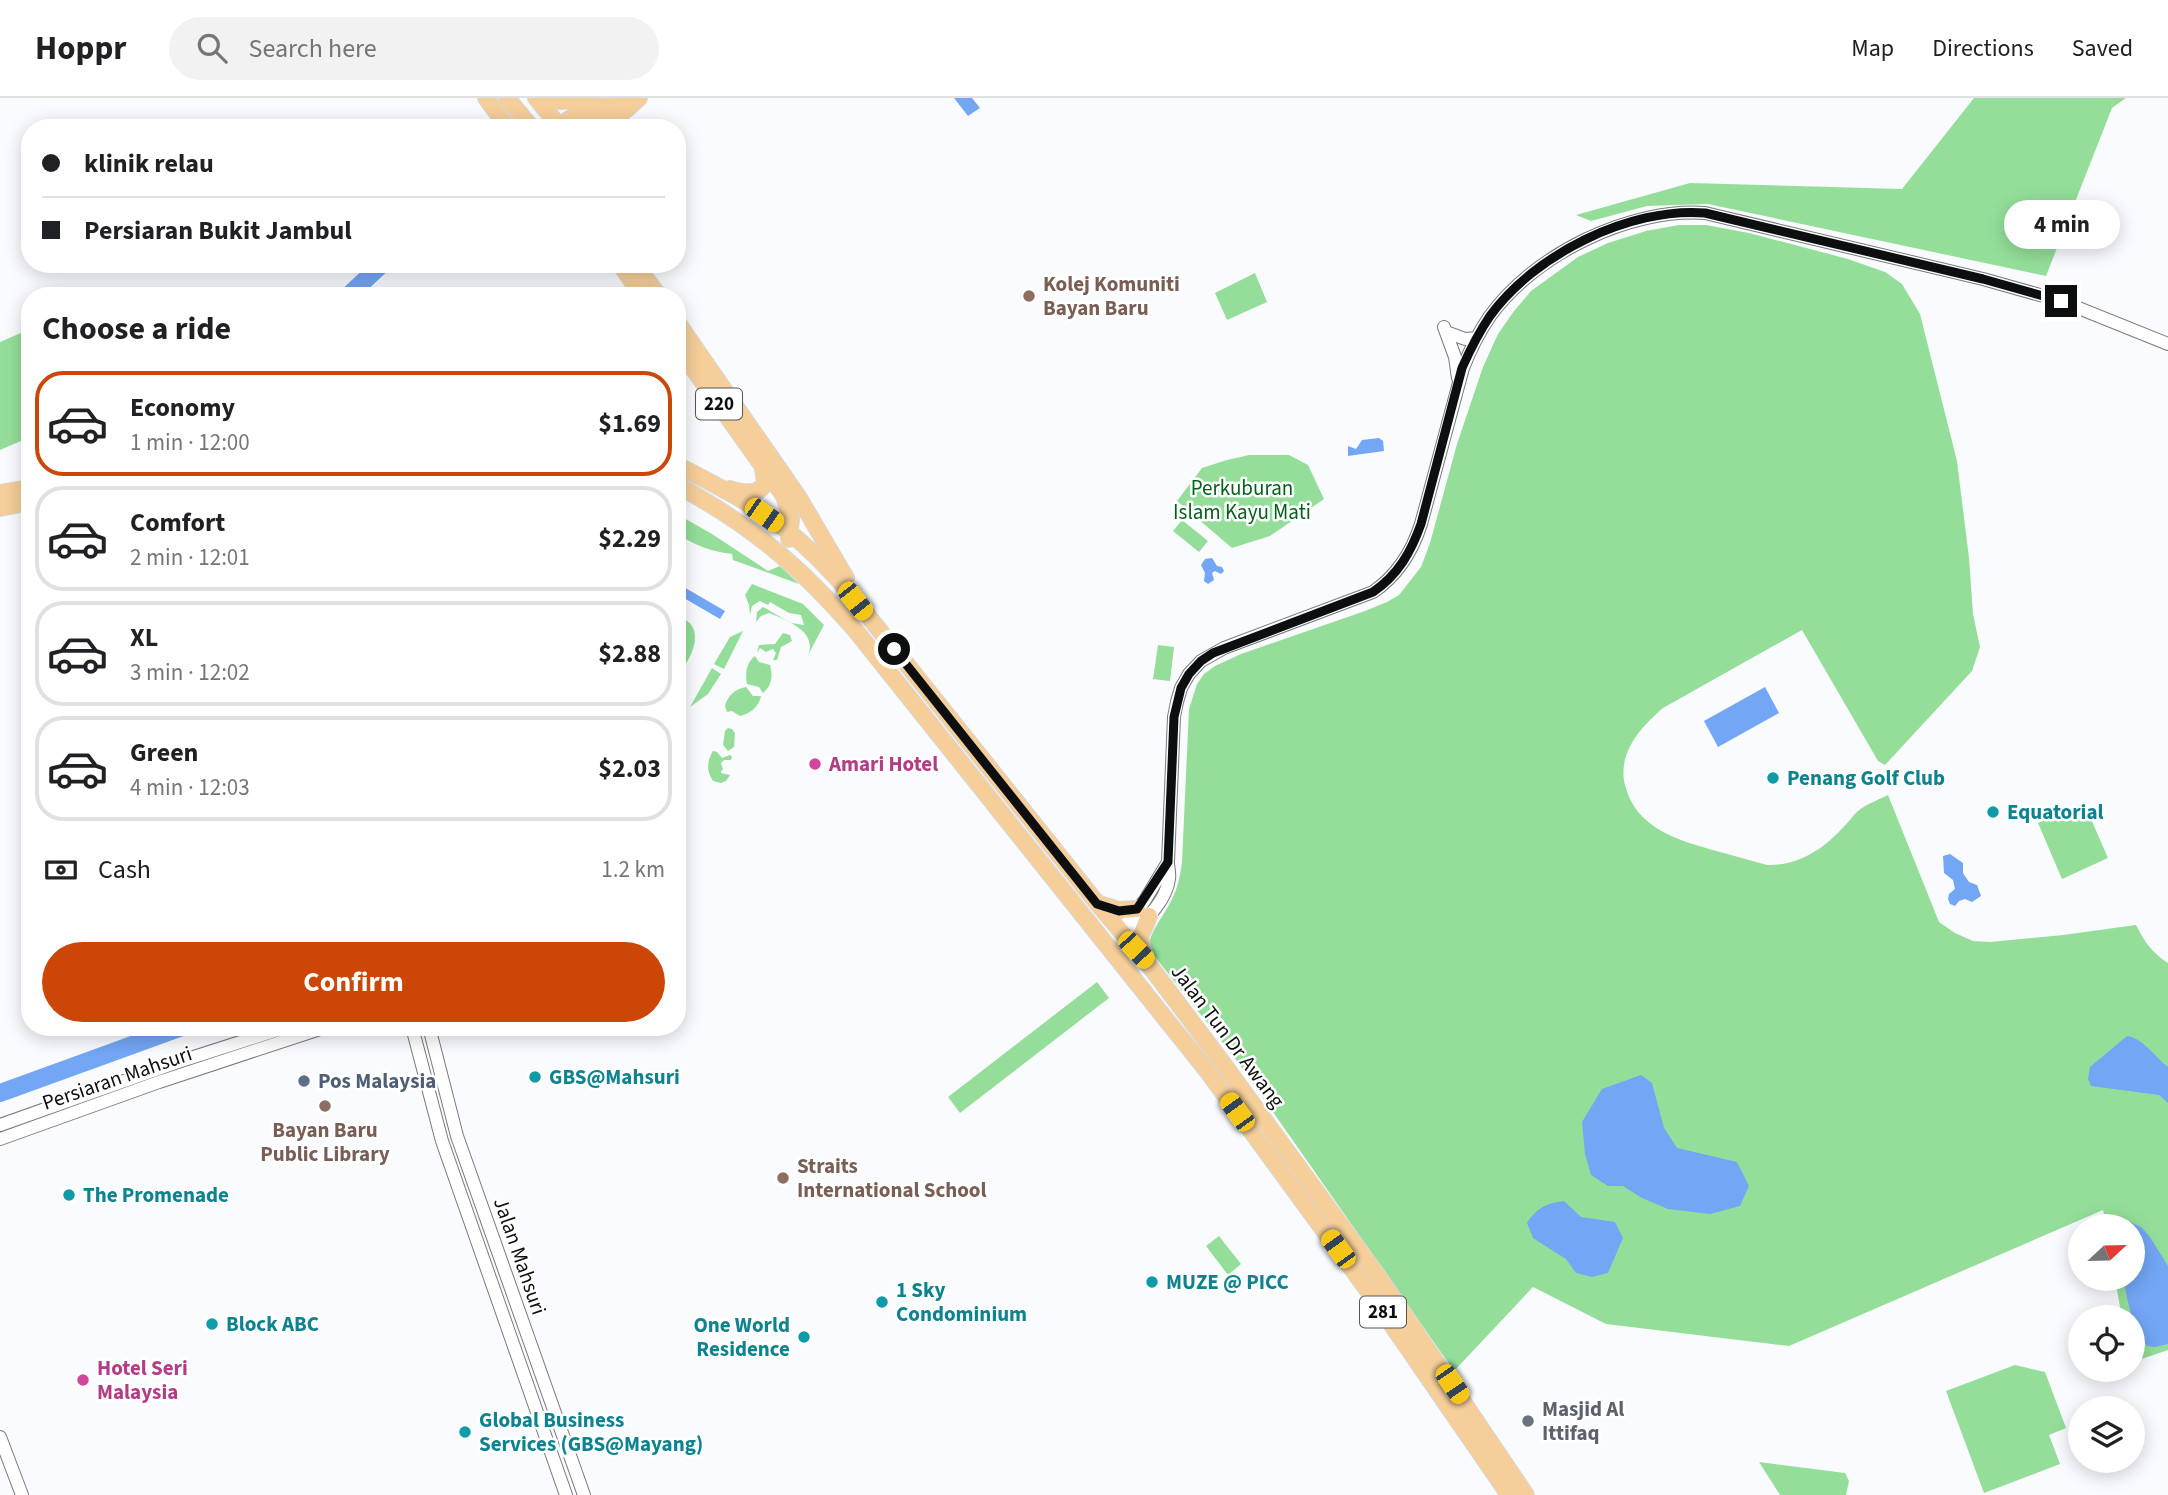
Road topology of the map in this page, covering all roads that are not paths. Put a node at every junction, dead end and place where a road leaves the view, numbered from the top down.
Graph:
1 (486, 98) edge
2 (507, 98) edge
3 (580, 98) edge
4 (599, 98) edge
5 (625, 98) edge
6 (639, 98) edge
7 (545, 101) edge
8 (501, 119) edge
9 (525, 119) edge
10 (556, 119) edge
11 (569, 119) edge
12 (591, 119) edge
13 (617, 119) edge
14 (686, 335) edge
15 (1477, 338) junction
16 (2168, 344) edge
17 (686, 359) edge
18 (1458, 385) junction
19 (760, 462) junction
20 (686, 469) edge
21 (721, 487) junction
22 (21, 490) edge
23 (686, 490) edge
24 (0, 493) edge
25 (21, 504) edge
26 (0, 508) edge
27 (790, 533) junction
28 (865, 614) junction
29 (906, 695) junction
30 (1097, 904) junction
31 (1143, 913) junction
32 (1097, 931) junction
33 (1120, 938) junction
34 (1146, 961) junction
35 (1124, 965) junction
36 (259, 1036) edge
37 (299, 1036) edge
38 (415, 1036) edge
39 (433, 1036) edge
40 (0, 1125) edge
41 (0, 1139) edge
42 (0, 1437) edge
43 (0, 1456) edge
44 (14, 1475) junction
45 (22, 1495) edge
46 (566, 1495) edge
47 (584, 1495) edge
48 (1509, 1495) edge
49 (1526, 1495) edge

1 - 8 main road
2 - 9 main road
3 - 7 main road
4 - 11 main road
5 - 12 main road
6 - 13 main road
7 - 10 main road
14 - 28 main road, 220
15 - 16 street
15 - 18 street
15 - 18 street
17 - 19 main road, 220
18 - 31 street
19 - 21 main road
19 - 27 main road, 220
20 - 21 main road, Jalan Tun Dr Awang / 281
21 - 27 main road, Jalan Tun Dr Awang / 281
22 - 24 main road
23 - 29 main road, Jalan Tun Dr Awang / 281
25 - 26 main road
27 - 28 main road, Jalan Tun Dr Awang / 281
27 - 29 main road
28 - 30 main road, Jalan Tun Dr Awang / 281
29 - 32 main road, Jalan Tun Dr Awang / 281
30 - 31 main road
30 - 33 main road, Jalan Tun Dr Awang / 281
31 - 33 street
31 - 34 main road
32 - 33 main road
32 - 35 main road, Jalan Tun Dr Awang / 281
33 - 34 main road, Jalan Tun Dr Awang / 281
33 - 35 main road
34 - 49 main road, Jalan Tun Dr Awang / 281
35 - 48 main road, Jalan Tun Dr Awang / 281
36 - 40 street, Persiaran Mahsuri
37 - 41 street, Persiaran Mahsuri
38 - 46 street, Jalan Mahsuri
39 - 47 street, Jalan Mahsuri
42 - 44 street
43 - 44 street
44 - 45 street

